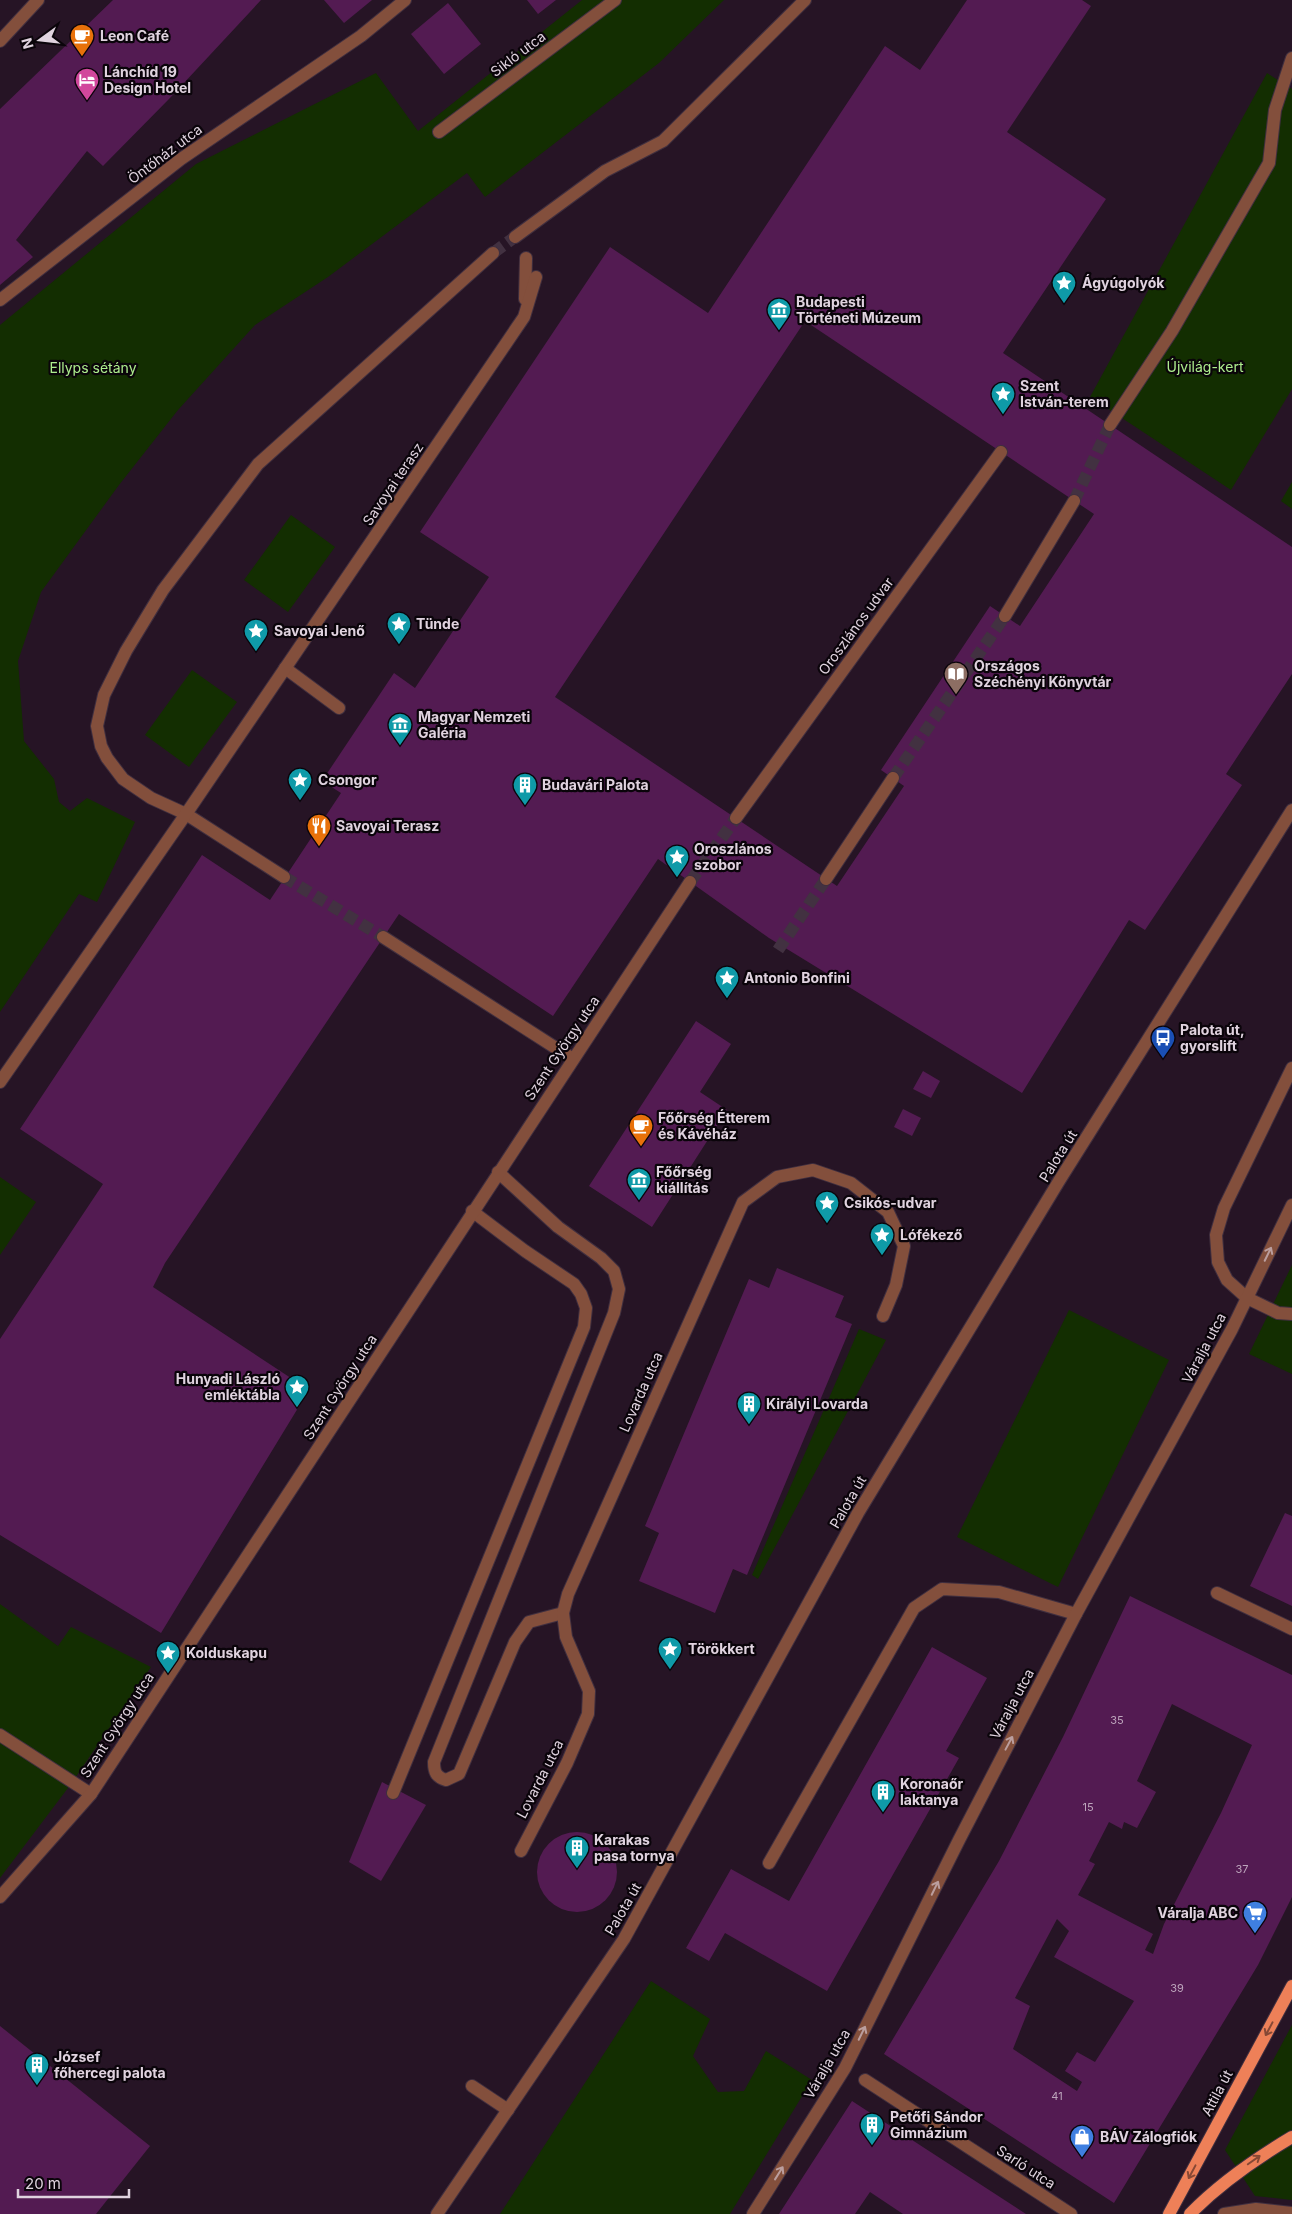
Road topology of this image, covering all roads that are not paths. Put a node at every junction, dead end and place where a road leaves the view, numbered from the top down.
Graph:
1 (38, 0) edge
2 (405, 0) edge
3 (615, 0) edge
4 (805, 0) edge
5 (0, 41) edge
6 (1292, 58) edge
7 (439, 132) dead end
8 (514, 237) tunnel mouth
9 (493, 253) tunnel mouth
10 (526, 258) dead end
11 (536, 277) dead end
12 (0, 300) edge
13 (524, 317) junction
14 (1110, 425) tunnel mouth
15 (1001, 452) dead end
16 (1074, 501) tunnel mouth
17 (1005, 616) tunnel mouth
18 (285, 668) junction
19 (339, 708) dead end
20 (892, 778) tunnel mouth
21 (1292, 810) edge
22 (186, 814) junction
23 (736, 818) tunnel mouth
24 (284, 877) tunnel mouth
25 (826, 878) tunnel mouth
26 (690, 882) tunnel mouth
27 (383, 936) tunnel mouth
28 (573, 1060) junction
29 (1292, 1068) edge
30 (0, 1082) edge
31 (498, 1172) junction
32 (1292, 1205) edge
33 (472, 1211) junction
34 (1247, 1298) junction
35 (1292, 1314) edge
36 (882, 1316) dead end
37 (1217, 1593) dead end
38 (563, 1612) junction
39 (1076, 1614) junction
40 (1292, 1629) edge
41 (0, 1735) edge
42 (393, 1793) dead end
43 (91, 1794) junction
44 (521, 1851) dead end
45 (769, 1863) dead end
46 (0, 1897) edge
47 (1292, 1986) edge
48 (865, 2080) dead end
49 (472, 2086) dead end
50 (508, 2110) junction
51 (1292, 2137) edge
52 (1292, 2213) edge
53 (437, 2214) edge
54 (753, 2214) edge
55 (1071, 2214) edge
56 (1169, 2214) edge
57 (1190, 2214) edge
58 (1224, 2214) edge

1 - 5 street
2 - 12 street, Öntőház utca
3 - 7 street, Sikló utca
4 - 8 street
6 - 14 street
9 - 22 street
10 - 13 street
11 - 13 street, Savoyai terasz
13 - 18 street, Savoyai terasz
15 - 23 street, Oroszlános udvar
16 - 17 street
18 - 19 street
18 - 22 street, Savoyai terasz
20 - 25 street
21 - 50 street, Palota út
22 - 24 street
22 - 30 street, Savoyai terasz
26 - 28 street, Szent György utca
27 - 28 street
28 - 31 street, Szent György utca
29 - 34 street
31 - 33 street, Szent György utca
31 - 38 street
34 -> 32 street, Váralja utca
33 - 42 street
33 - 43 street, Szent György utca
34 - 35 street
34 - 39 street, Váralja utca
36 - 38 street, Lovarda utca
37 - 40 street
38 - 44 street, Lovarda utca
39 - 45 street
54 -> 39 street, Váralja utca
41 - 43 street
43 - 46 street, Szent György utca
47 -> 56 main road, Attila út
48 - 55 street, Sarló utca
49 - 50 street
50 - 53 street, Palota út
57 -> 51 main road
52 - 58 street

